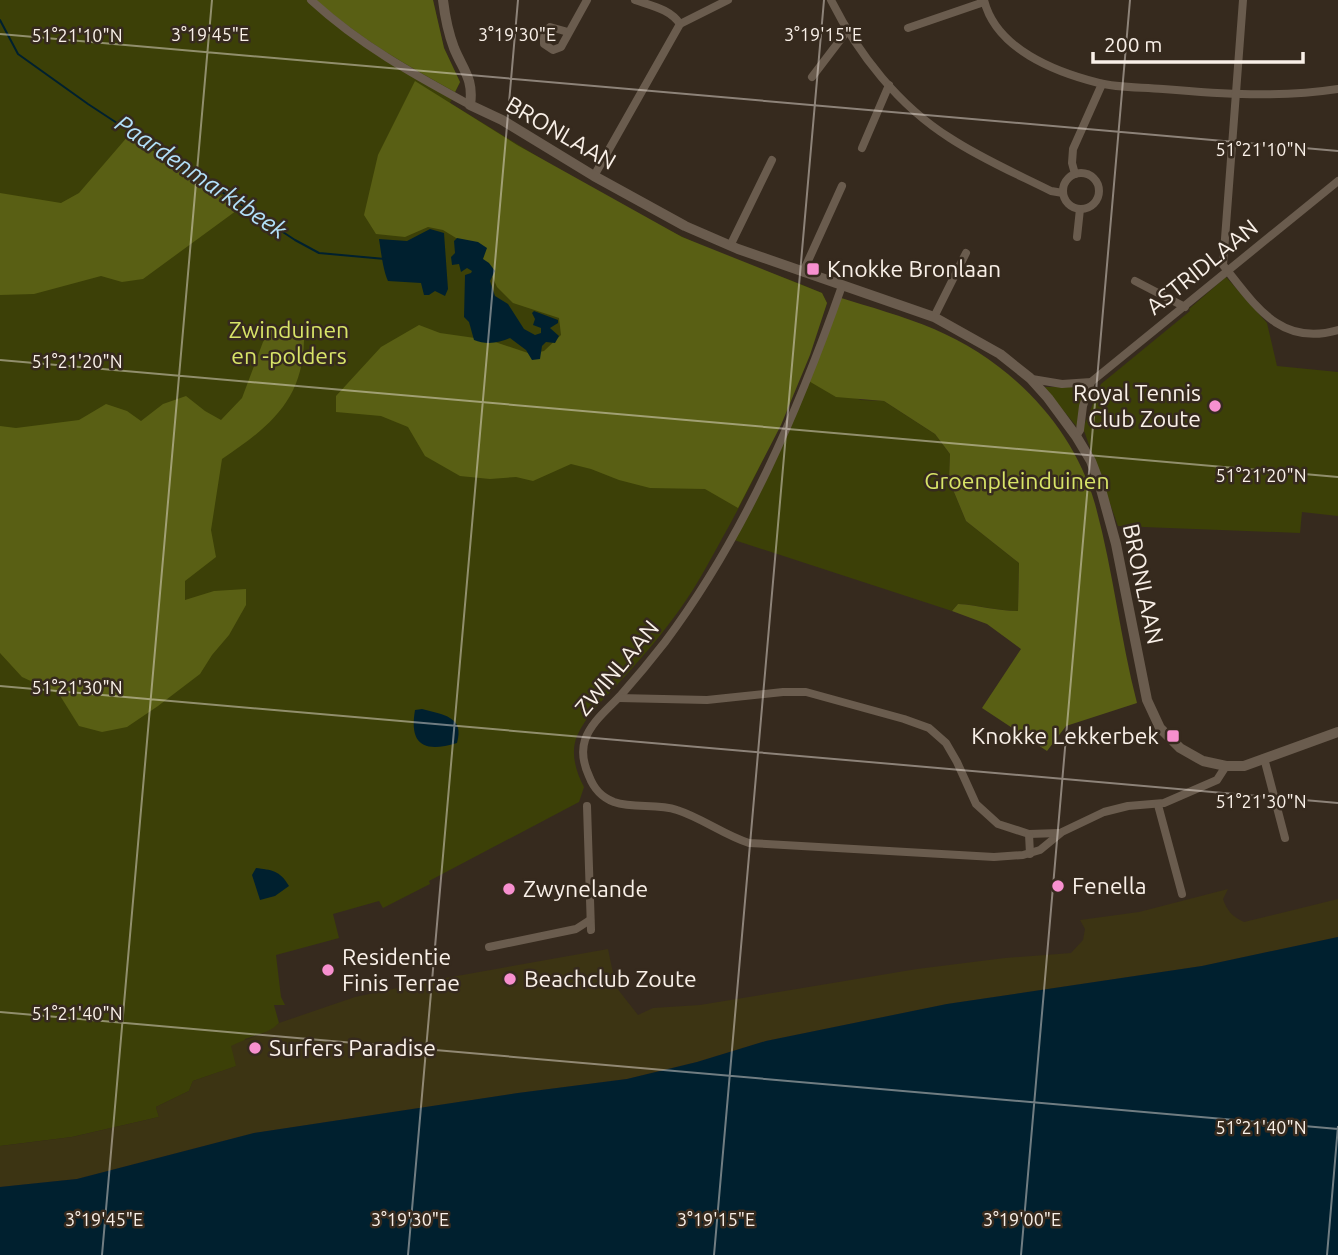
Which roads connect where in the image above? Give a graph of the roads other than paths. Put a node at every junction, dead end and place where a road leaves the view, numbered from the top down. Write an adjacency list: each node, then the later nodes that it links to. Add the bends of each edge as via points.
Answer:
1 (311, 0): 18 (street, via 364,44)
2 (443, 0): 18 (street, BRONLAAN, via 453,45 472,86)
3 (587, 0): 12 (street)
4 (635, 0): 9 (street, via 668,11)
5 (728, 0): 9 (street)
6 (831, 0): 11 (street)
7 (1243, 0): 17 (street)
8 (984, 1): 10 (street); 14 (street, via 1002,34 1029,55)
9 (680, 24): 22 (street)
10 (908, 28)
11 (847, 31): 13 (street); 15 (street)
12 (568, 32)
13 (812, 77)
14 (1102, 84): 17 (street); 21 (street, via 1073,149)
15 (889, 85): 19 (street); 25 (street, via 949,138)
16 (1338, 89): 17 (street)
17 (1235, 95): 30 (street, via 1223,257)
18 (470, 105): 22 (street, BRONLAAN)
19 (862, 148)
20 (772, 160): 28 (street)
21 (1076, 174): 25 (street, via 1066,181); 26 (street, via 1092,177 1099,192 1091,206)
22 (594, 176): 28 (street, BRONLAAN)
23 (1338, 181): 30 (street, ASTRIDLAAN)
24 (842, 186): 31 (street)
25 (1063, 193): 26 (street, via 1069,204)
26 (1080, 209): 27 (street)
27 (1077, 237)
28 (730, 246): 31 (street, BRONLAAN)
29 (966, 253): 35 (street)
30 (1228, 271): 34 (street, ASTRIDLAAN); 36 (street, via 1267,316 1288,331 1313,336)
31 (803, 272): 33 (street, BRONLAAN)
32 (1135, 281): 34 (street)
33 (842, 286): 35 (street, BRONLAAN); 40 (street, ZWINLAAN, via 788,428 731,539 687,613)
34 (1185, 307): 38 (street, ASTRIDLAAN)
35 (934, 317): 37 (street, BRONLAAN, via 1000,354)
36 (1338, 330)
37 (1030, 379): 38 (street); 39 (street, BRONLAAN)
38 (1091, 382): 39 (street)
39 (1076, 436): 43 (street, BRONLAAN, via 1106,501 1154,718 1180,748 1203,761)
40 (618, 698): 47 (street, via 707,700 806,692 904,719 929,728 946,743 986,815); 49 (street, ZWINLAAN, via 588,732 583,749 597,792 613,801 677,810 761,845 976,857)
41 (1338, 732): 42 (street)
42 (1264, 758): 43 (street, via 1244,766); 48 (street)
43 (1226, 766): 44 (street, via 1217,780)
44 (1158, 805): 46 (street, via 1117,808); 50 (street)
45 (587, 806): 51 (street)
46 (1062, 832): 47 (street); 49 (street)
47 (1029, 834): 49 (street)
48 (1285, 838)
49 (1030, 854)
50 (1182, 894)
51 (590, 919): 52 (street); 53 (street, via 576,929)
52 (591, 930)
53 (489, 947)

